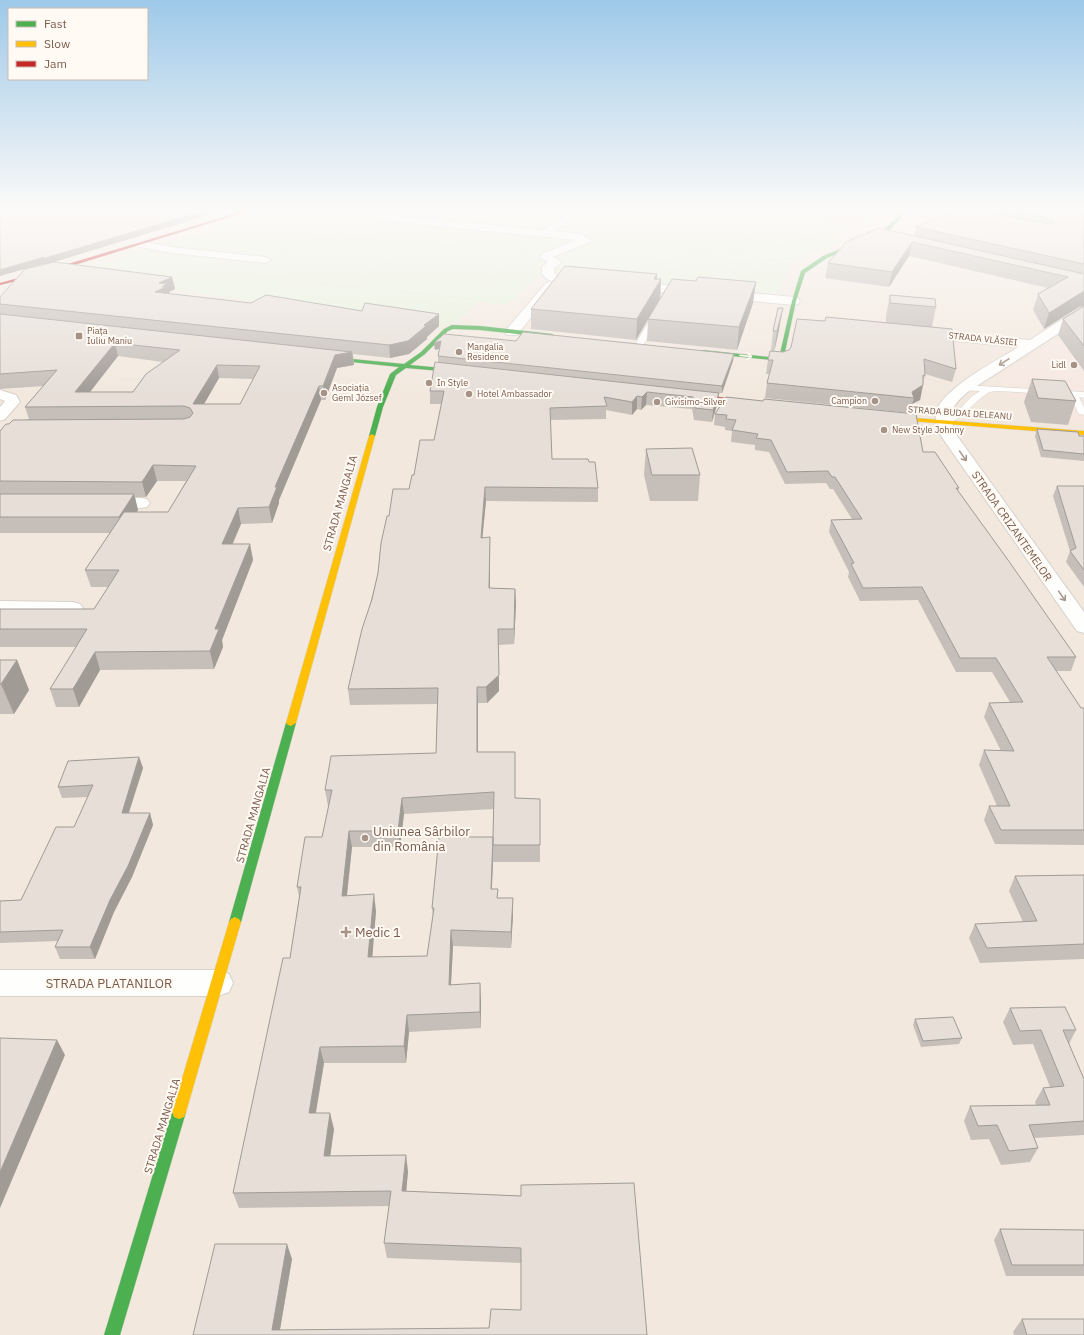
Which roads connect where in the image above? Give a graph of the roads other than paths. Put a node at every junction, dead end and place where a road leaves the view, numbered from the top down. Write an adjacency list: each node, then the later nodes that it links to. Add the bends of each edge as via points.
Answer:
1 (45, 272): 5 (street)
2 (47, 272): 7 (street)
3 (548, 272): 15 (street, via 562,280 552,283)
4 (803, 272): 8 (street)
5 (0, 284)
6 (622, 285): 8 (street, via 670,292)
7 (0, 292)
8 (794, 301): 11 (street)
9 (660, 308): 19 (lane)
10 (1084, 310): 13 (street)
11 (790, 321): 12 (street); 20 (street, one-way to 11, via 781,360)
12 (805, 322)
13 (1062, 325): 14 (street); 18 (street)
14 (1076, 329)
15 (512, 332): 17 (street); 22 (street, STRADA MANGALIA, via 452,327)
16 (910, 332): 18 (street, STRADA VLĂSIEI)
17 (558, 336)
18 (1032, 344): 24 (street, one-way to 24)
19 (639, 345)
20 (694, 351)
21 (313, 355): 22 (street)
22 (405, 365): 23 (street); 42 (street, STRADA MANGALIA, via 391,377 380,407)
23 (473, 373)
24 (964, 388): 25 (lane); 33 (street, via 945,406)
25 (989, 389): 27 (lane); 33 (lane, via 964,410)
26 (0, 394): 34 (street, via 11,398 13,402)
27 (1073, 394): 29 (lane); 31 (lane)
28 (679, 395): 30 (street)
29 (1084, 395)
30 (765, 404)
31 (1084, 412)
32 (879, 417): 33 (street, STRADA BUDAI DELEANU)
33 (943, 422): 35 (street, STRADA BUDAI DELEANU); 40 (street, STRADA CRIZANTEMELOR, one-way to 40, via 947,433)
34 (2, 424)
35 (1084, 433)
36 (87, 503): 37 (street)
37 (141, 503)
38 (0, 607): 39 (street)
39 (73, 608)
40 (1084, 627)
41 (0, 983): 42 (street, STRADA PLATANILOR)
42 (218, 983): 43 (street, STRADA MANGALIA)
43 (112, 1335)

